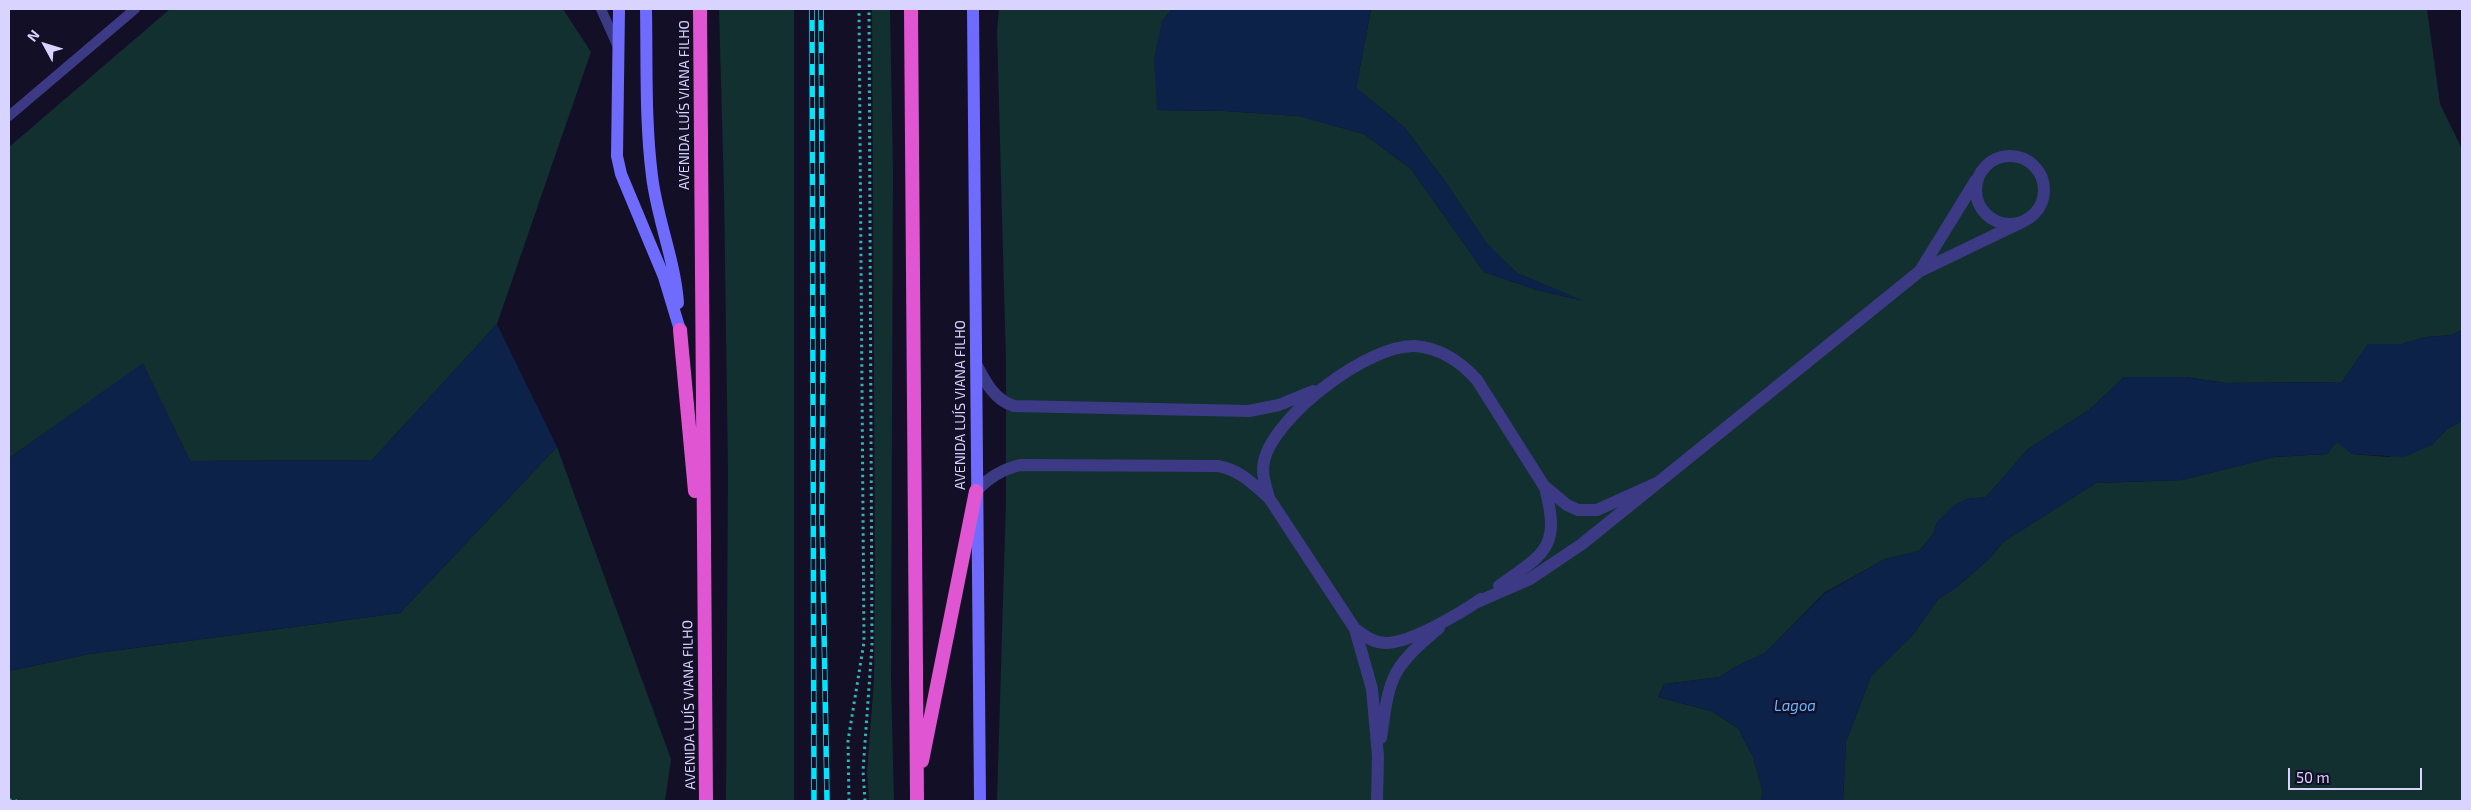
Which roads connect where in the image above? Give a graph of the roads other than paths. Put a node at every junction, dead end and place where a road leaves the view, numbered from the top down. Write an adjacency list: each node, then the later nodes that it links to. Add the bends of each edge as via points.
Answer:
1 (135, 9): 9 (lane)
2 (601, 9): 8 (lane)
3 (620, 9): 8 (main road)
4 (646, 9): 13 (main road, AVENIDA LUÍS VIANA FILHO, via 648,136 652,178 676,283)
5 (700, 9): 20 (highway, AVENIDA LUÍS VIANA FILHO)
6 (911, 9): 25 (highway)
7 (973, 9): 14 (main road, AVENIDA LUÍS VIANA FILHO)
8 (620, 51): 13 (main road, via 618,156 621,174 664,277)
9 (9, 116)
10 (1978, 178): 11 (street, via 1977,201 1991,219 2015,224); 11 (street, via 1983,168 2002,156 2025,159 2034,166 2041,175 2043,196 2039,206); 12 (street)
11 (2024, 220): 12 (street)
12 (1920, 271): 16 (street)
13 (680, 330): 20 (highway)
14 (976, 364): 15 (street, via 998,398 1014,406 1249,411 1279,404); 18 (main road, AVENIDA LUÍS VIANA FILHO)
15 (1320, 388): 17 (street, via 1387,350 1414,346 1444,354 1465,367 1477,380); 19 (street, via 1283,424 1266,452 1263,476)
16 (1659, 482): 17 (street, via 1589,512 1567,506); 21 (street, via 1582,544 1530,579)
17 (1544, 486): 21 (street, via 1552,526 1546,547 1532,562)
18 (976, 491): 19 (street, via 1001,470 1020,465 1218,466 1244,476); 25 (highway); 27 (main road, AVENIDA LUÍS VIANA FILHO)
19 (1269, 498): 23 (street)
20 (704, 581): 26 (highway, AVENIDA LUÍS VIANA FILHO)
21 (1475, 603): 22 (street)
22 (1447, 620): 23 (street, via 1394,642 1375,642); 24 (street, via 1417,647 1396,674)
23 (1355, 629): 24 (street, via 1372,689)
24 (1378, 756): 28 (street)
25 (917, 795)
26 (706, 801)
27 (980, 801)
28 (1377, 801)

